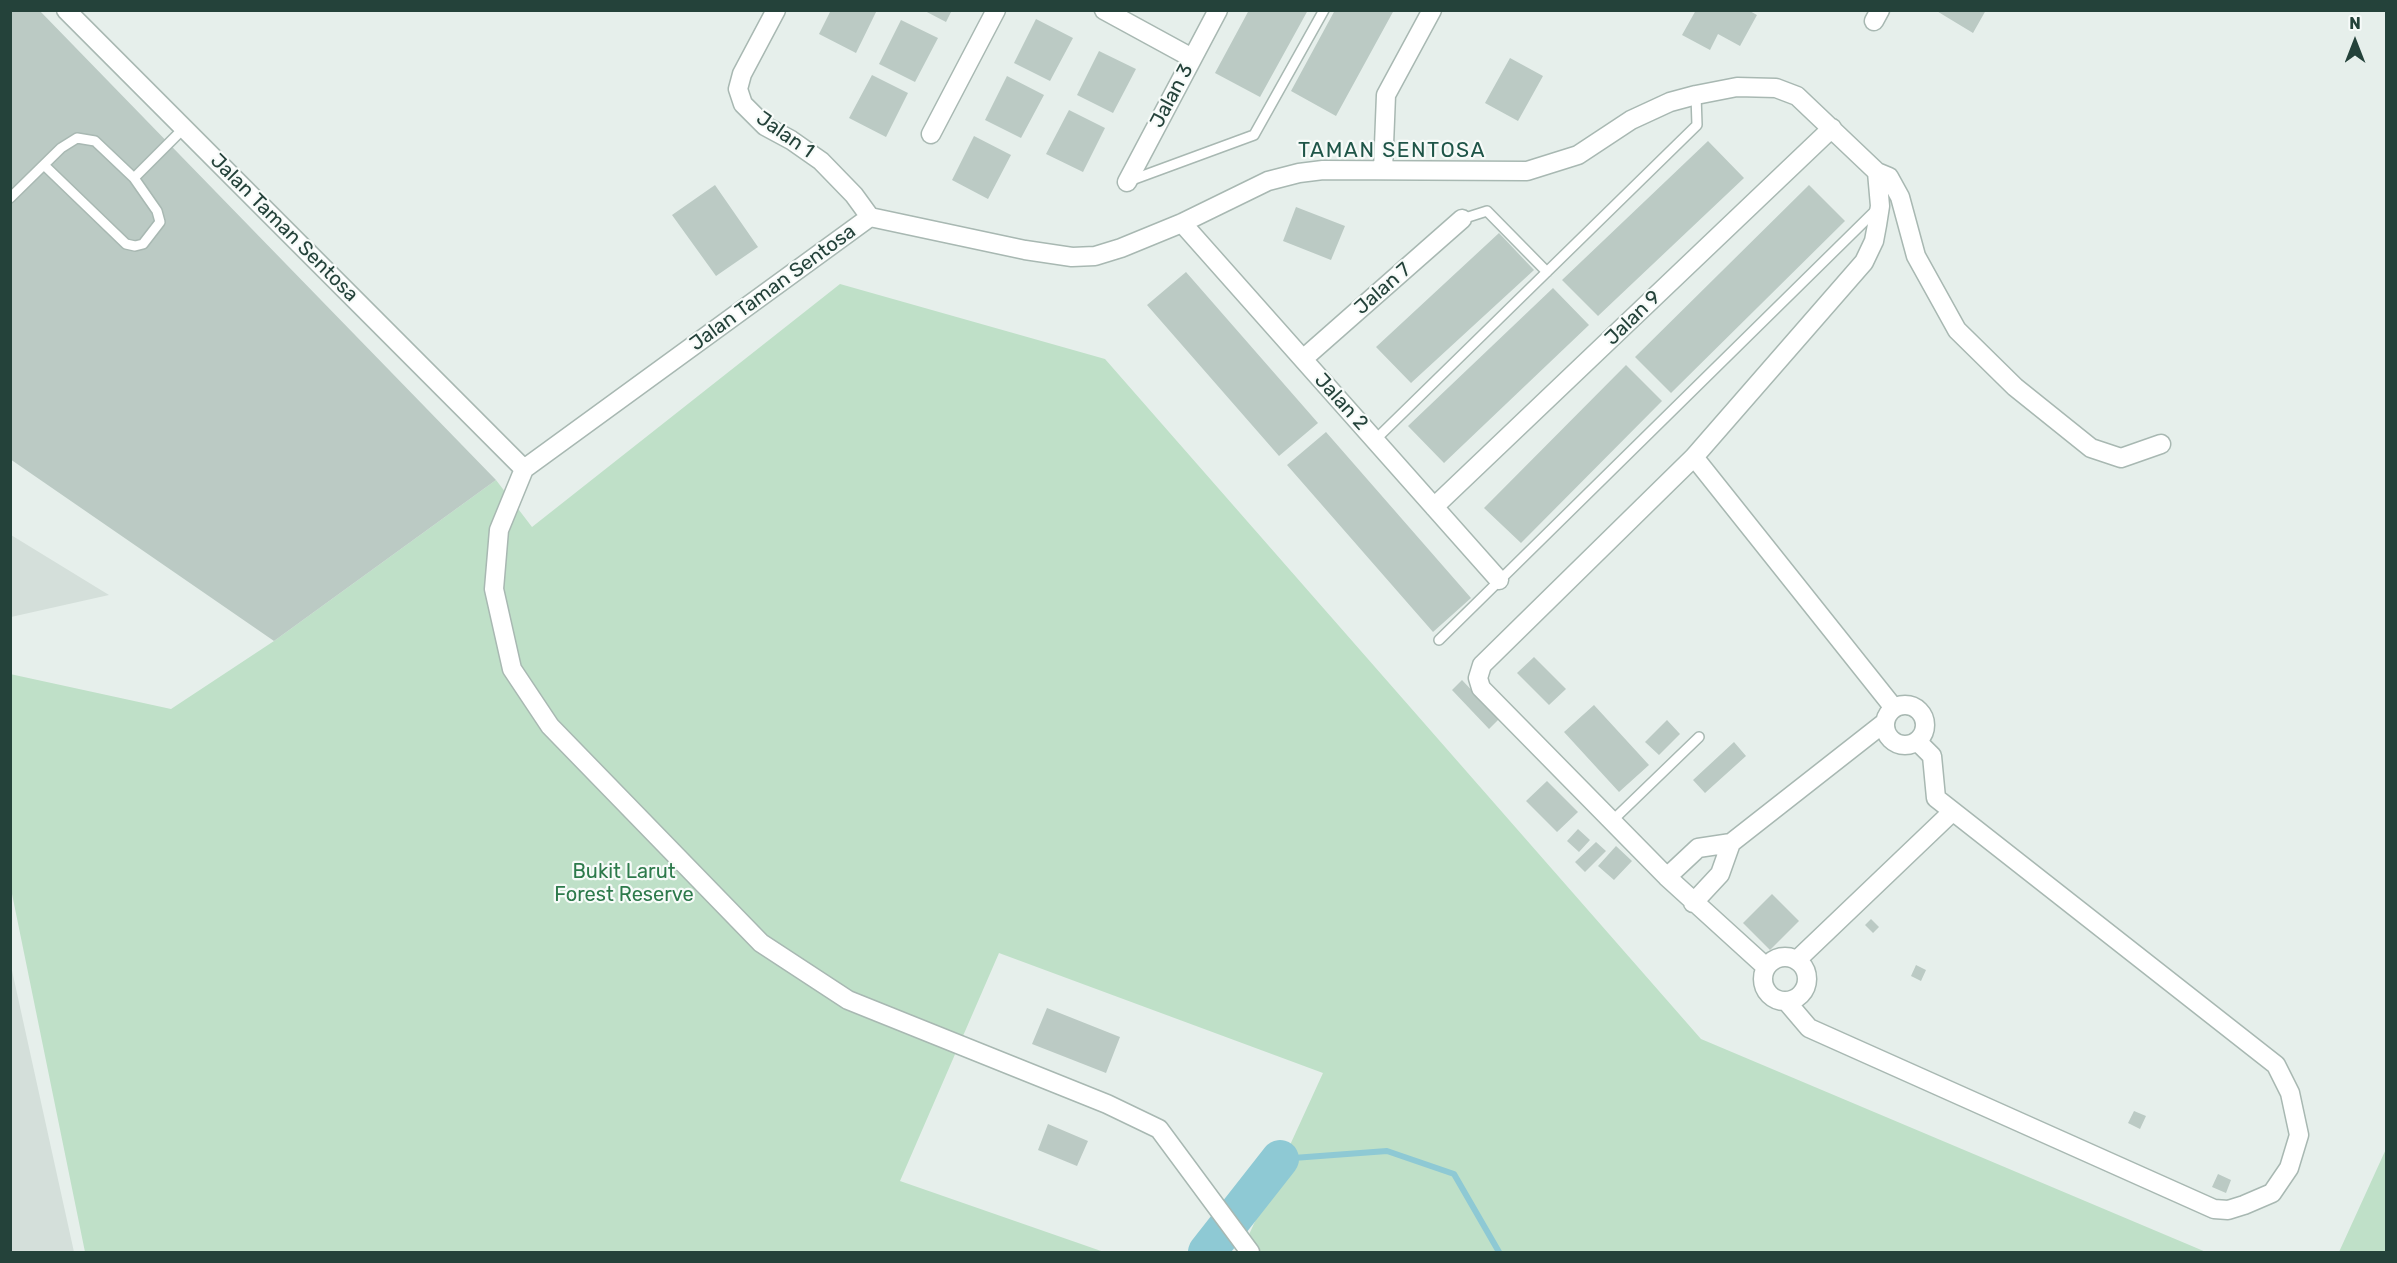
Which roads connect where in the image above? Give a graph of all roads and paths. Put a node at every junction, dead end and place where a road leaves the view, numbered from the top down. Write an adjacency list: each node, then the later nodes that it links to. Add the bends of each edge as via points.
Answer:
1 (66, 10): 10 (street, Jalan Taman Sentosa)
2 (776, 10): 20 (street, Jalan 1, via 742,74 738,89 743,104 765,126 821,160)
3 (996, 10): 12 (street)
4 (1104, 10): 8 (street)
5 (1218, 10): 8 (street, Jalan 3)
6 (1324, 10): 17 (lane, via 1254,135)
7 (1432, 10): 14 (street, via 1386,95)
8 (1192, 58): 17 (street, Jalan 3)
9 (1696, 95): 11 (street, Jalan Taman Sentosa, via 1737,87 1776,88 1797,96); 14 (street, Jalan Taman Sentosa, via 1631,120 1578,155 1527,171); 23 (lane, via 1697,125)
10 (184, 128): 16 (lane); 28 (street, Jalan Taman Sentosa)
11 (1832, 128): 15 (street, Jalan Taman Sentosa); 29 (street, Jalan 9)
12 (932, 134)
13 (44, 165): 16 (lane, via 76,138 95,141); 16 (lane, via 126,244 135,246 143,244 160,222 157,211); 18 (lane)
14 (1383, 170): 22 (street, Jalan Taman Sentosa, via 1299,173 1268,182)
15 (1877, 172): 19 (street); 26 (street, Jalan Taman Sentosa, via 1889,177 1900,197 1916,256 1957,330 2014,387 2091,448 2121,458)
16 (134, 178)
17 (1127, 182)
18 (10, 198)
19 (1880, 206): 27 (street, via 1874,241 1864,262); 30 (lane)
20 (870, 217): 22 (street, Jalan Taman Sentosa, via 1072,257 1095,256 1121,248); 28 (street, Jalan Taman Sentosa)
21 (1462, 219): 23 (lane, via 1487,211); 24 (street, Jalan 7)
22 (1182, 223): 24 (street, Jalan 2)
23 (1547, 272): 25 (lane)
24 (1303, 359): 25 (street, Jalan 2)
25 (1375, 440): 29 (street, Jalan 2)
26 (2161, 444)
27 (1694, 458): 32 (street); 36 (street, via 1482,665 1478,678 1481,688)
28 (524, 469): 43 (street, via 499,530 494,589 512,669 550,726 761,943 848,1000 1107,1104 1159,1129)
29 (1434, 507): 30 (street, Jalan 2)
30 (1499, 580): 31 (lane)
31 (1439, 640)
32 (1889, 716): 34 (street, via 1887,735 1897,744); 34 (street, via 1906,705 1913,706 1923,716 1924,730); 37 (street)
33 (1699, 736): 36 (lane)
34 (1917, 741): 35 (street, via 1932,756 1936,798)
35 (1952, 812): 40 (street); 42 (street, via 2276,1065 2290,1093 2299,1135 2289,1168 2272,1192 2228,1210 2214,1209 1809,1028)
36 (1612, 821): 38 (street)
37 (1731, 843): 38 (street, via 1698,848); 39 (street, via 1720,874)
38 (1667, 878): 39 (street)
39 (1693, 903): 41 (street)
40 (1797, 960): 41 (street, via 1784,956); 42 (street, via 1806,971 1807,984 1799,996)
41 (1766, 967): 42 (street, via 1764,987 1773,998)
42 (1786, 1001)
43 (1250, 1252)

